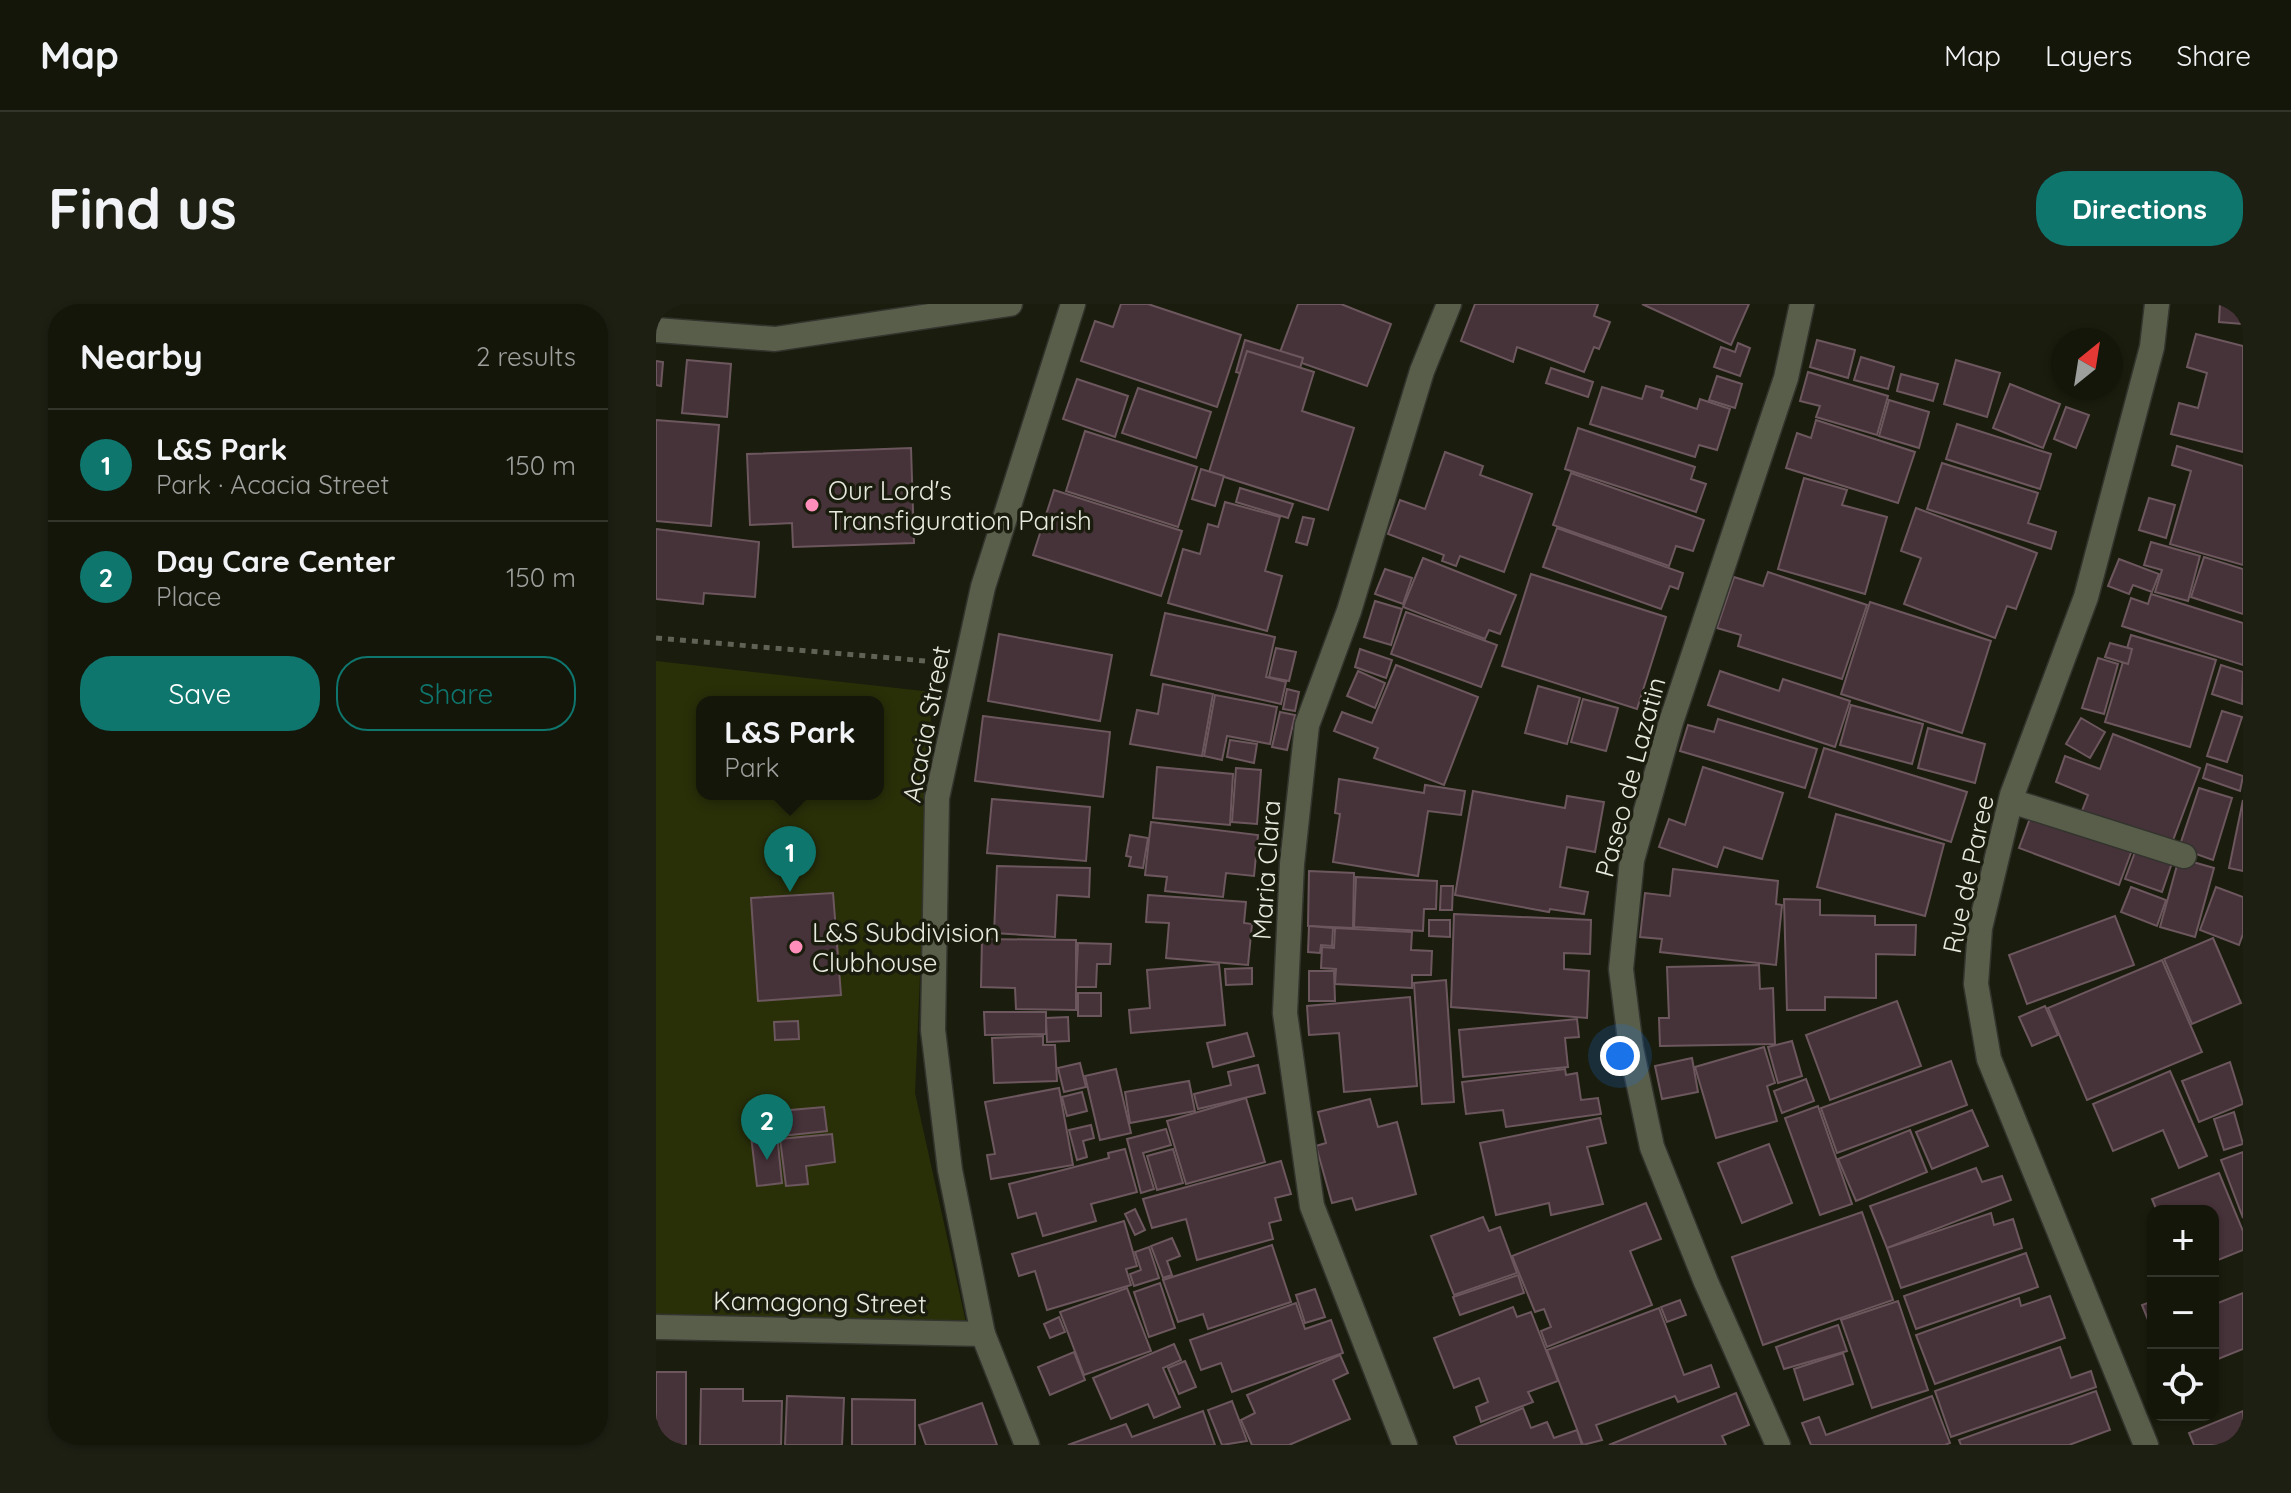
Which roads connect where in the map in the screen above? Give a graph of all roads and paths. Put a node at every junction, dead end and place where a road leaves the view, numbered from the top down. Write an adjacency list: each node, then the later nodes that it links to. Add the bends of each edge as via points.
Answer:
1 (1010, 304): 6 (street, via 775,339)
2 (1073, 304): 8 (street, Acacia Street, via 983,587)
3 (1449, 304): 14 (street, Maria Clara, via 1422,371 1349,611 1307,725 1292,864 1285,1013 1312,1206)
4 (1802, 304): 15 (street, Paseo de Lazatin, via 1786,378 1684,680 1636,845 1621,969 1652,1147)
5 (2157, 304): 9 (street, Rue de Paree, via 2152,347 2086,597)
6 (656, 330)
7 (656, 638): 8 (path)
8 (965, 664): 12 (street, Acacia Street, via 937,798 933,1030 950,1170)
9 (2011, 801): 10 (street); 16 (street, Rue de Paree, via 1980,928 1976,984 1989,1059)
10 (2184, 856)
11 (656, 1327): 12 (street, Kamagong Street)
12 (983, 1334): 13 (street, Acacia Street)
13 (1027, 1445)
14 (1405, 1445)
15 (1778, 1445)
16 (2146, 1445)

